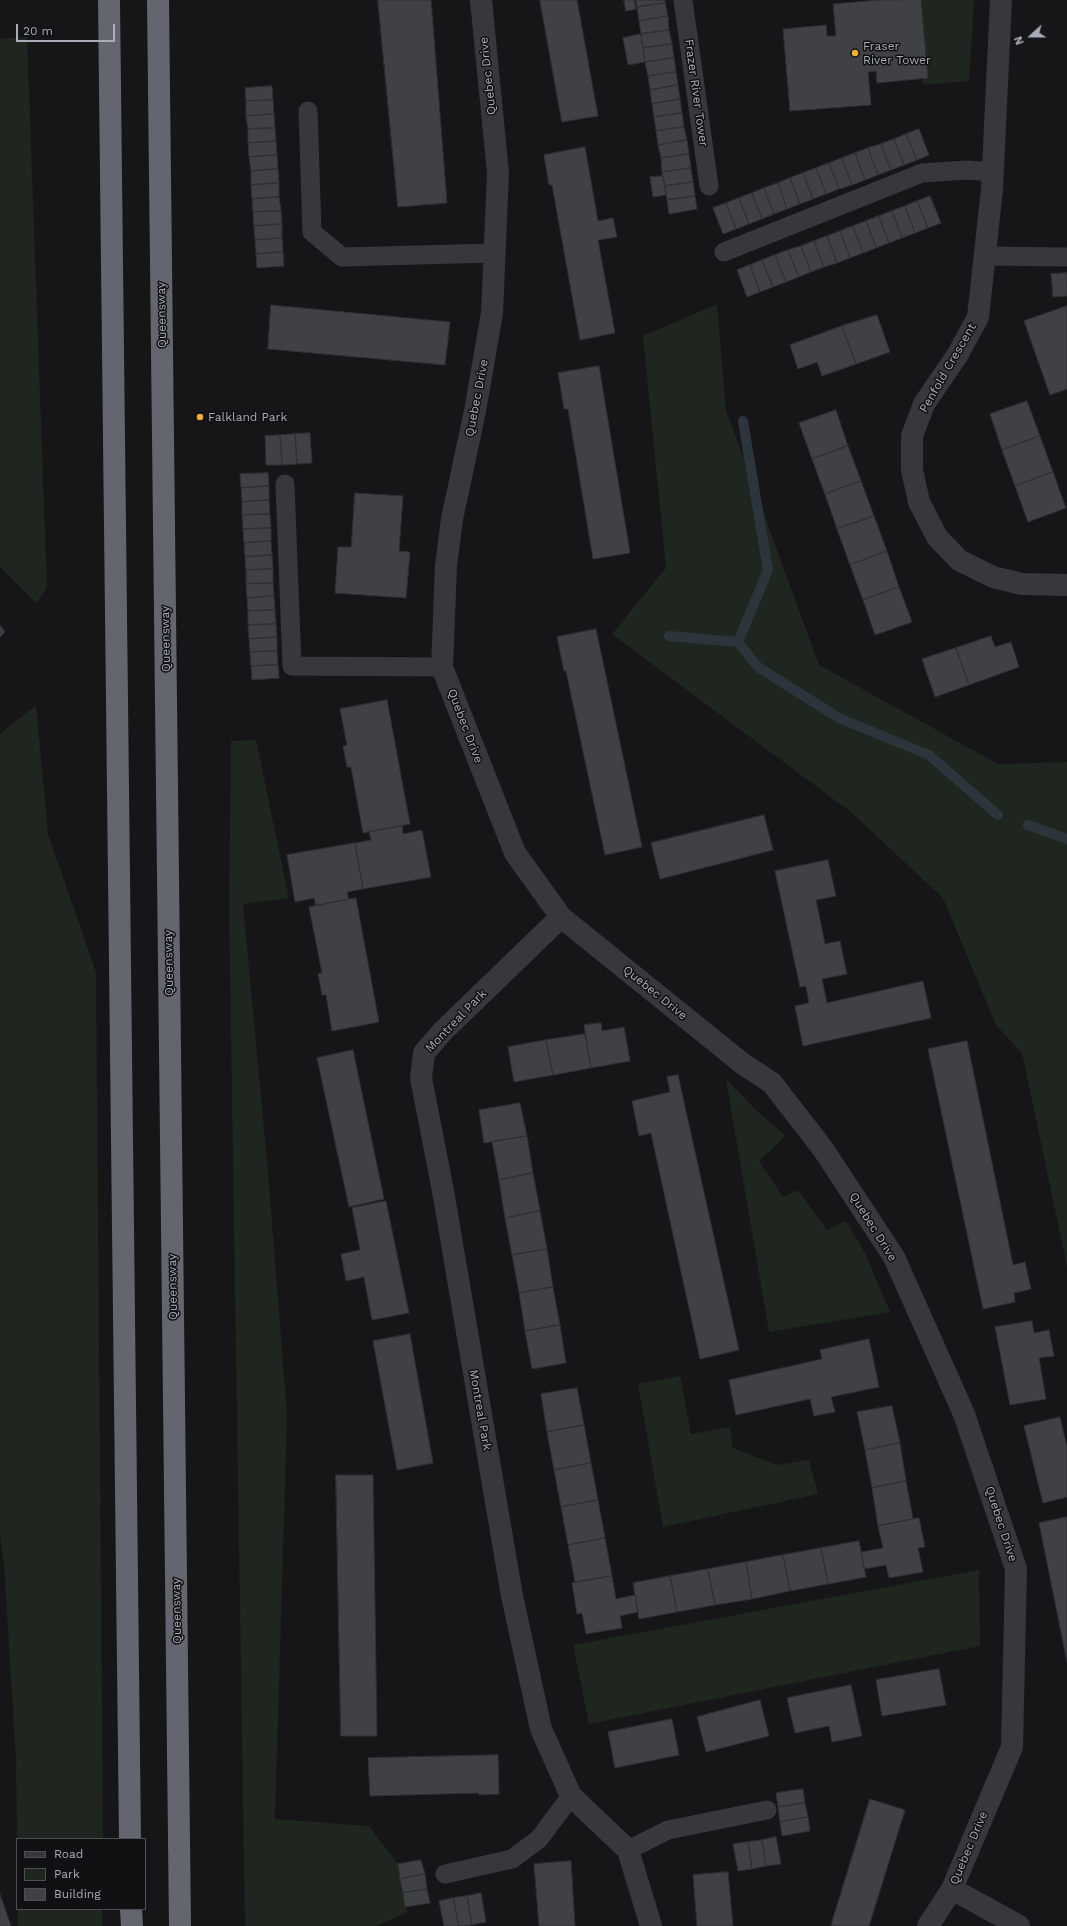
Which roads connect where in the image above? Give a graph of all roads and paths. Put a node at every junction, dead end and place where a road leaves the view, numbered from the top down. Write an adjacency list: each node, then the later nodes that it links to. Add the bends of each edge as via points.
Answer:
1 (109, 0): 19 (highway)
2 (158, 0): 25 (highway, Queensway)
3 (481, 0): 10 (street, Quebec Drive, via 498,173)
4 (1001, 0): 7 (street, Penfold Crescent)
5 (688, 1): 8 (lane, Frazer River Tower)
6 (308, 111): 10 (lane, via 312,232 342,257)
7 (993, 172): 9 (lane, via 967,170 922,173); 11 (street, Penfold Crescent)
8 (709, 186)
9 (724, 252)
10 (494, 253): 15 (street, Quebec Drive, via 492,313 452,519 446,566)
11 (985, 256): 12 (lane); 14 (street, Penfold Crescent, via 978,317 958,354 924,404 912,436 912,470 918,496 937,537 959,560 993,577 1022,584)
12 (1067, 257)
13 (285, 484): 15 (lane, via 292,666)
14 (1067, 585)
15 (442, 667): 16 (street, Quebec Drive, via 515,853)
16 (561, 918): 17 (street, Montreal Park, via 442,1032 424,1053 422,1078 512,1596 541,1729); 22 (street, Quebec Drive, via 743,1064 772,1083 823,1149 894,1257 964,1414 1016,1569 1012,1746)
17 (571, 1796): 20 (street, Montreal Park); 21 (lane, via 539,1839 512,1859)
18 (767, 1810): 20 (lane, via 668,1830)
19 (130, 1838)
20 (628, 1850): 26 (street, Montreal Park)
21 (445, 1874)
22 (952, 1889): 27 (street, Quebec Drive); 28 (street)
23 (131, 1910): 24 (highway)
24 (132, 1926)
25 (180, 1926)
26 (651, 1926)
27 (928, 1926)
28 (1019, 1926)

